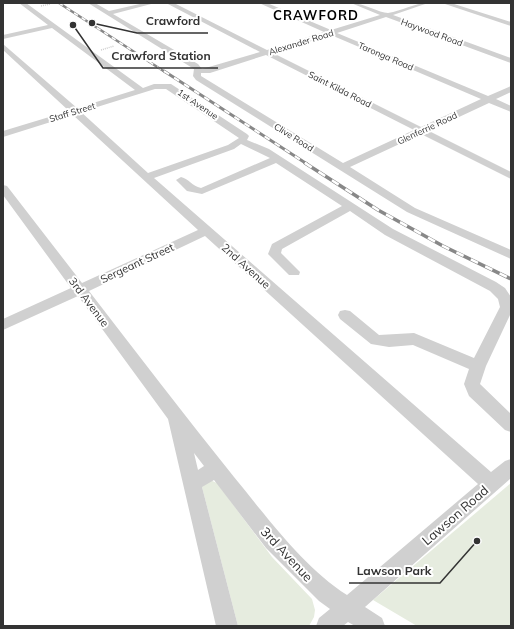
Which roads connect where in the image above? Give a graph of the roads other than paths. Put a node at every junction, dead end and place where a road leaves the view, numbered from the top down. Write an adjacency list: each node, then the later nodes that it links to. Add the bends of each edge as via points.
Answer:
1 (22, 3): 12 (street)
2 (91, 3): 9 (street, Clive Road)
3 (152, 3): 9 (street)
4 (169, 3): 17 (street, Saint Kilda Road)
5 (262, 3): 13 (street, Taronga Road)
6 (354, 3): 10 (street, Haywood Road)
7 (425, 3): 10 (street, Alexander Road)
8 (446, 3): 11 (street)
9 (108, 13): 19 (street, Clive Road, via 195,66)
10 (386, 15): 13 (street, Alexander Road); 18 (street, Haywood Road)
11 (511, 24)
12 (54, 26): 14 (street); 21 (street)
13 (330, 32): 17 (street, Alexander Road); 22 (street, Taronga Road)
14 (3, 37)
15 (4, 47): 16 (street); 24 (street, 2nd Avenue, via 28,62)
16 (18, 48)
17 (267, 52): 19 (street, Alexander Road); 25 (street, Saint Kilda Road)
18 (511, 61)
19 (199, 72): 29 (street, Clive Road, via 199,78)
20 (511, 89): 22 (street, Glenferrie Road)
21 (142, 91): 24 (street, Staff Street); 27 (street, 1st Avenue, via 160,86 173,88 241,133 244,136)
22 (488, 100): 23 (street, Taronga Road); 25 (street, Glenferrie Road)
23 (511, 110)
24 (76, 111): 26 (street, Staff Street); 31 (street, 2nd Avenue)
25 (422, 130): 29 (street, Glenferrie Road); 30 (street, Saint Kilda Road)
26 (3, 134)
27 (241, 141): 28 (street); 31 (street, via 231,147)
28 (277, 159): 32 (street, via 202,191 191,188); 34 (street)
29 (342, 167): 36 (street, Clive Road, via 421,215)
30 (511, 176)
31 (146, 177): 35 (street, 2nd Avenue)
32 (181, 180)
33 (3, 188): 38 (street, 3rd Avenue)
34 (349, 208): 37 (street, via 276,247 274,254); 41 (street, via 502,292 507,300 507,307)
35 (206, 231): 38 (street, Sergeant Street); 47 (street, 2nd Avenue)
36 (511, 255)
37 (294, 272)
38 (79, 289): 40 (street, Sergeant Street); 42 (street, 3rd Avenue)
39 (345, 315): 41 (street, via 376,340 414,339)
40 (3, 325)
41 (478, 366): 43 (street, via 472,384 475,391)
42 (176, 416): 45 (street, 3rd Avenue); 46 (street, 3rd Avenue)
43 (511, 425)
44 (511, 467): 47 (street, Lawson Road)
45 (216, 469): 46 (street); 48 (street, 3rd Avenue, via 272,541 326,594)
46 (192, 482): 49 (street, 3rd Avenue)
47 (491, 484): 48 (street, Lawson Road)
48 (347, 609): 50 (street, Lawson Road); 51 (street, 3rd Avenue)
49 (227, 626)
50 (327, 626)
51 (374, 626)

